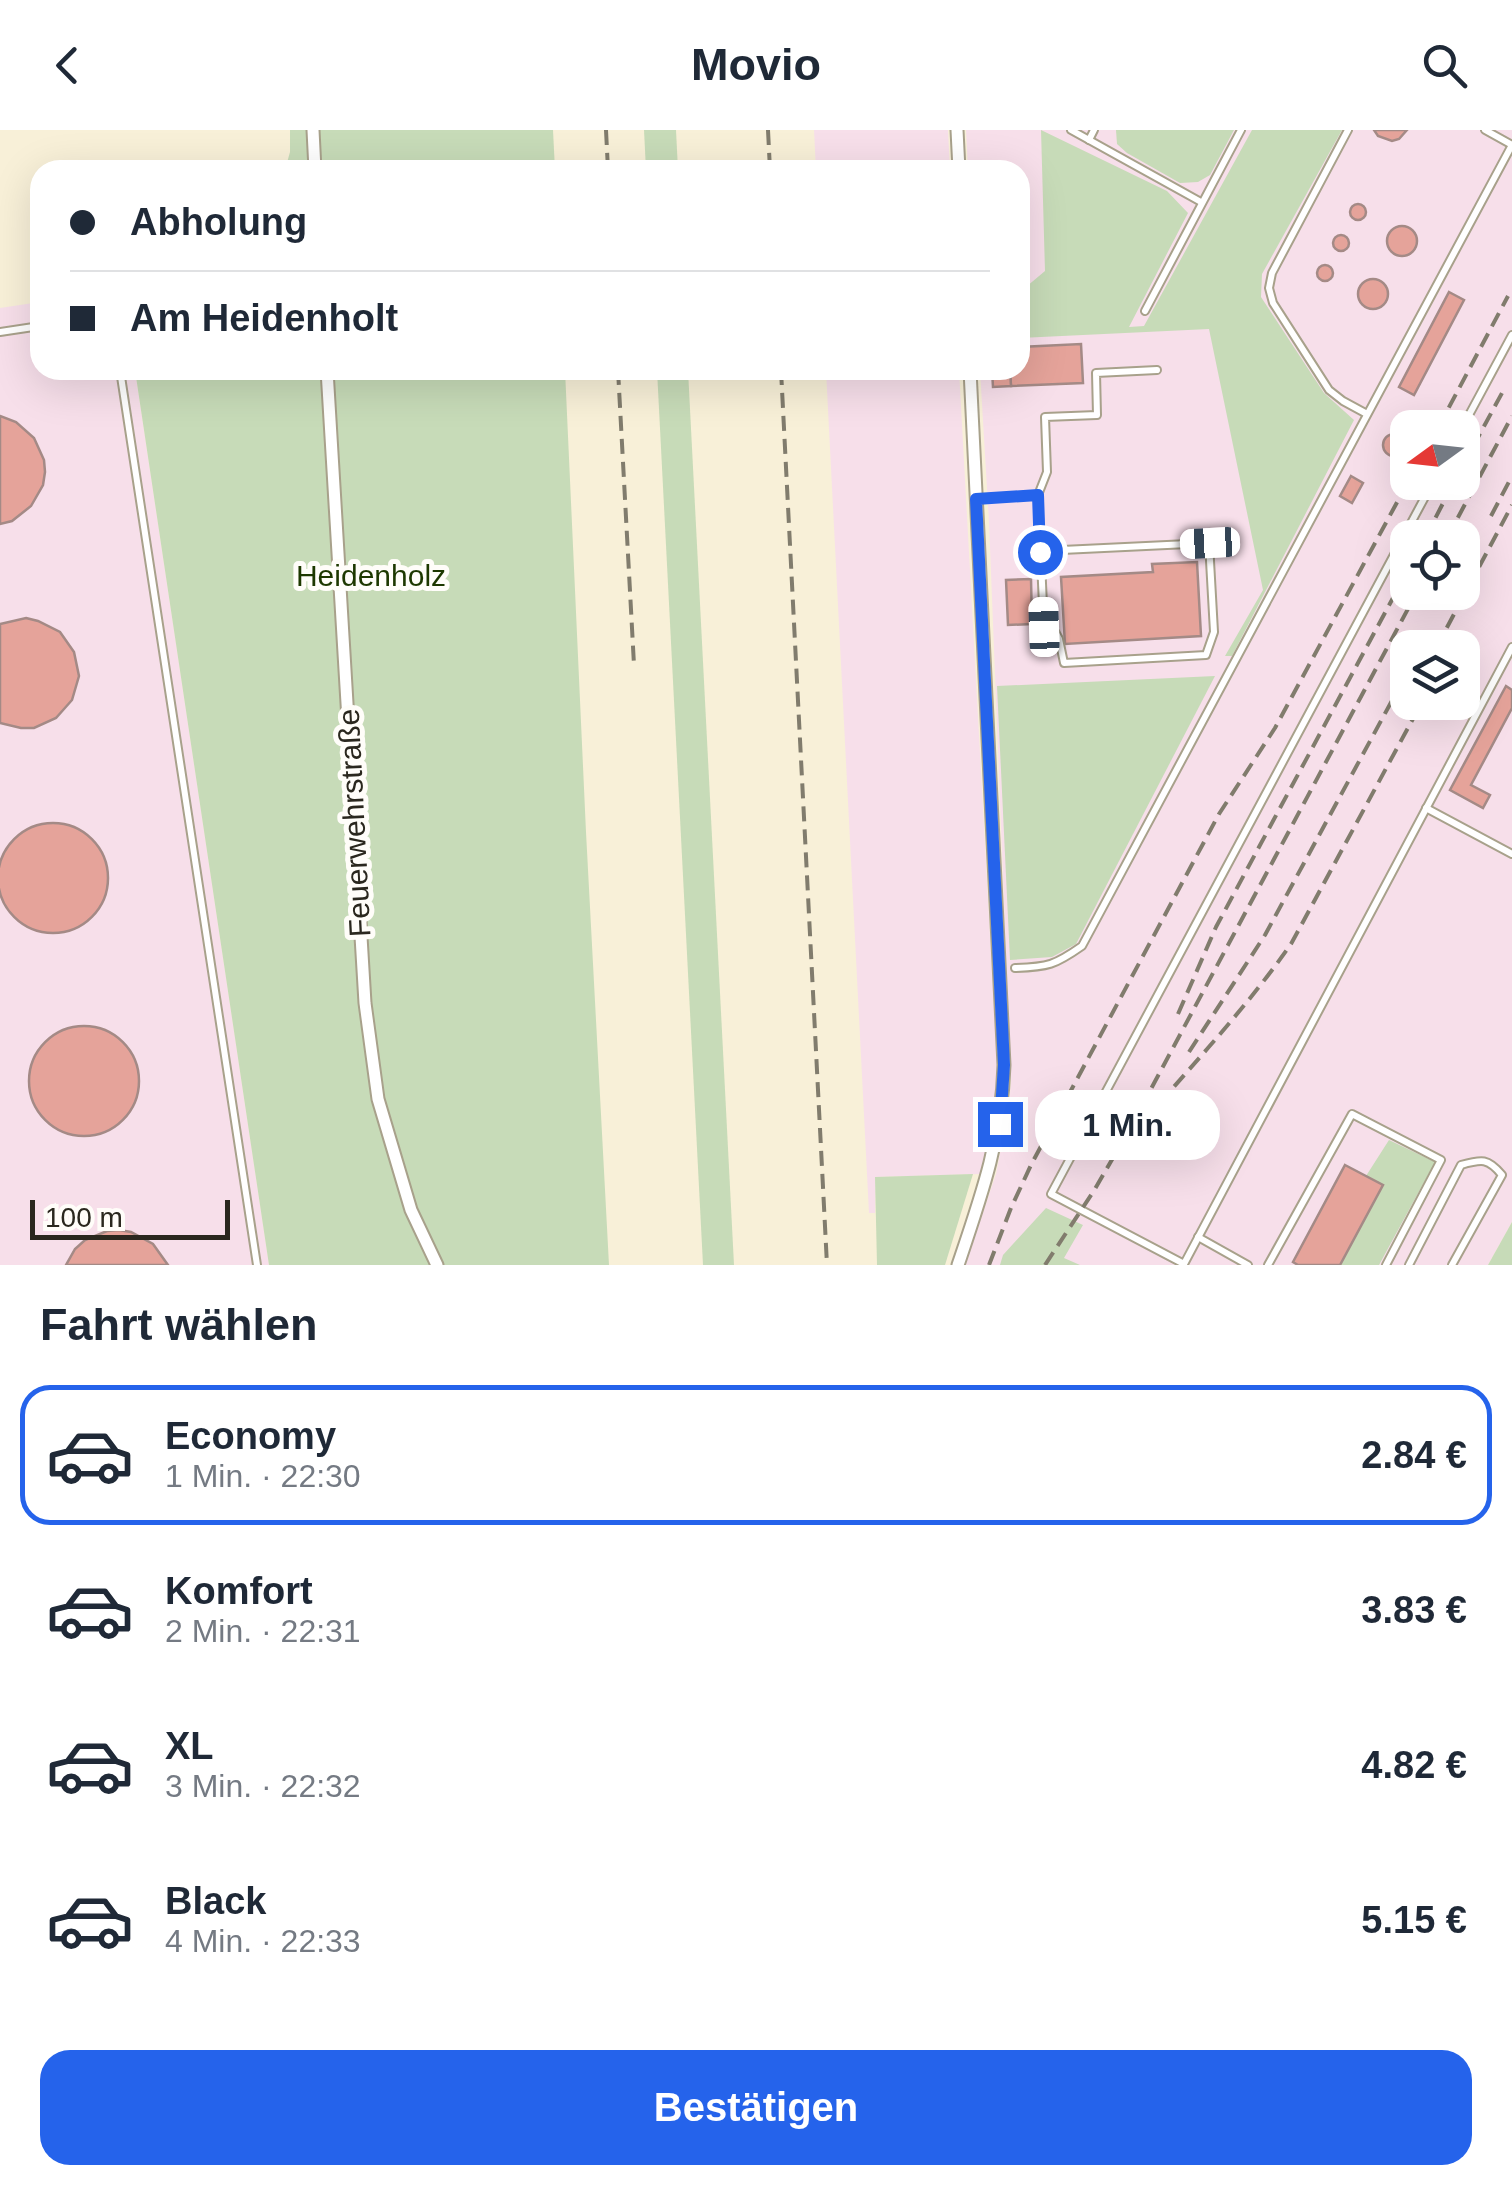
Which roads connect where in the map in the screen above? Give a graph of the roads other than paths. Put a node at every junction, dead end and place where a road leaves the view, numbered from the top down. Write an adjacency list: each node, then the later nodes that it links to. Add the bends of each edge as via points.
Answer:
1 (313, 130): 10 (street)
2 (957, 130): 11 (street)
3 (1071, 130): 8 (lane)
4 (1094, 130): 8 (lane)
5 (1240, 130): 12 (lane)
6 (1348, 130): 22 (lane, via 1269,288 1329,390)
7 (1485, 130): 9 (lane)
8 (1089, 140): 12 (lane)
9 (1512, 145): 22 (lane)
10 (314, 160)
11 (958, 160)
12 (1201, 202): 13 (lane)
13 (1145, 311)
14 (30, 328): 15 (lane)
15 (0, 332)
16 (1512, 334): 21 (lane)
17 (1157, 370): 23 (lane, via 1096,373 1096,415 1045,417 1047,472)
18 (122, 380): 33 (lane)
19 (328, 380): 34 (street, Feuerwehrstraße, via 365,1004 378,1099 411,1210)
20 (970, 380): 24 (street)
21 (1472, 410)
22 (1368, 414): 30 (lane, via 1082,946 1060,962)
23 (1038, 495): 24 (lane); 26 (lane)
24 (976, 499): 35 (street, via 1004,1065 994,1155)
25 (1423, 500): 36 (lane, via 1051,1194)
26 (1040, 552): 26 (lane, via 1210,543 1214,632 1206,655 1064,663 1059,639 1044,627)
27 (1512, 647): 28 (lane)
28 (1426, 808): 29 (lane); 31 (lane)
29 (1512, 854)
30 (1015, 968)
31 (1198, 1237): 32 (lane); 36 (lane)
32 (1246, 1264)
33 (257, 1265)
34 (436, 1265)
35 (958, 1265)
36 (1184, 1265)
37 (1268, 1265): 38 (lane, via 1352,1114 1441,1160)
38 (1386, 1265)
39 (1408, 1265): 40 (lane, via 1461,1165 1479,1160 1502,1175)
40 (1452, 1265)

